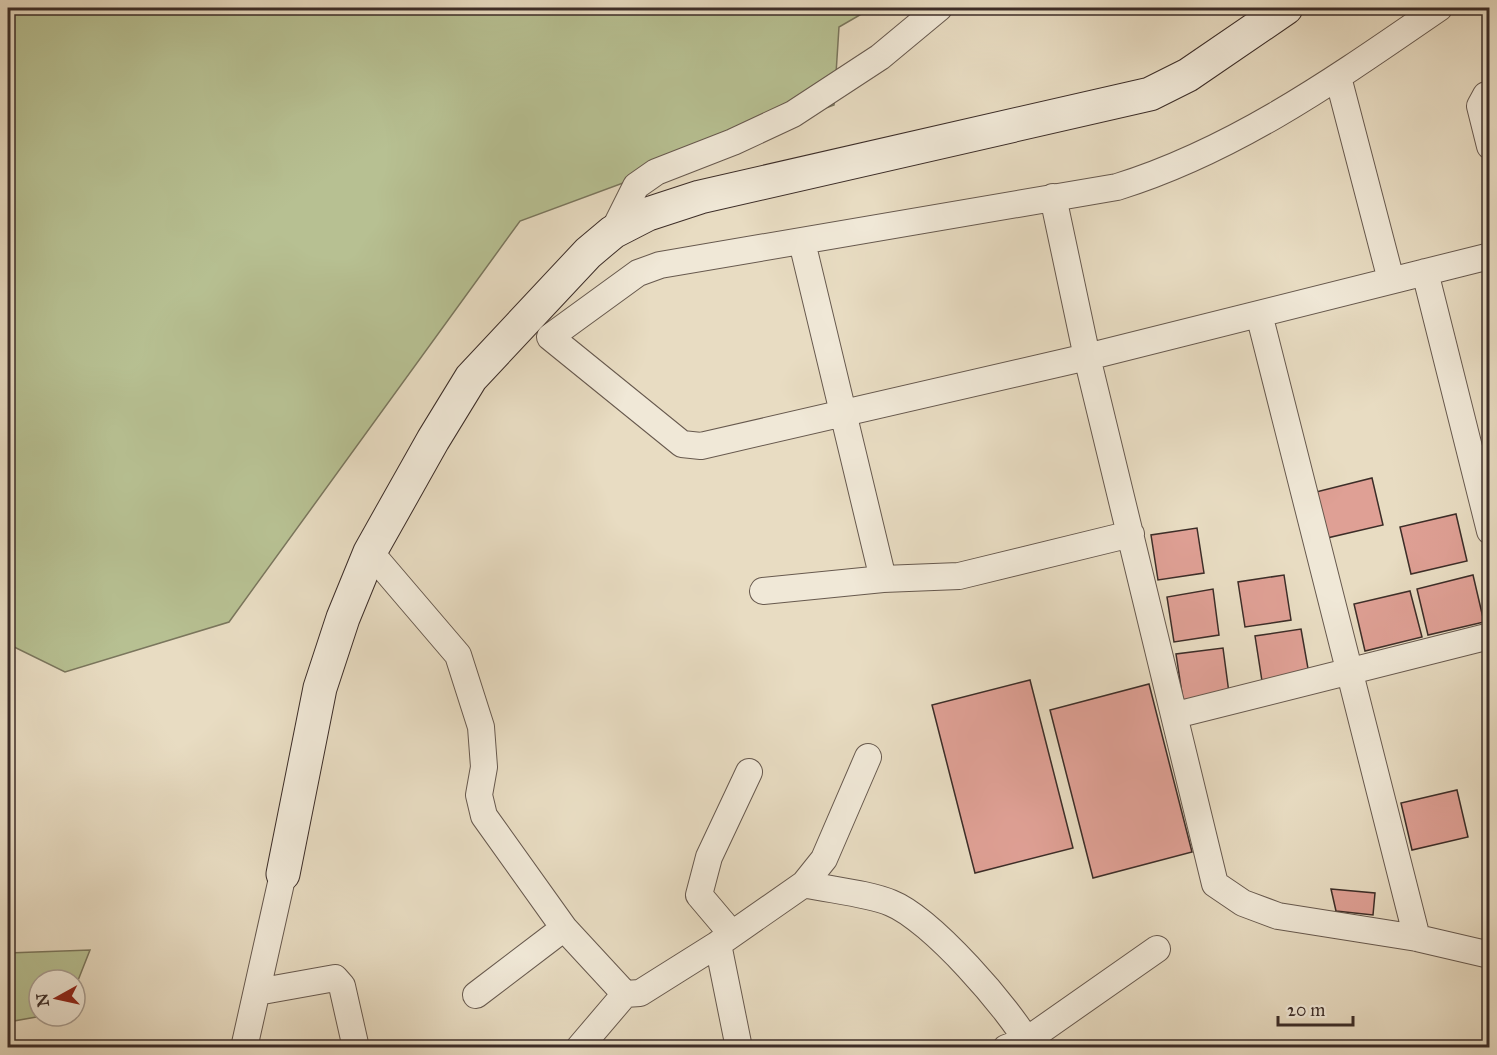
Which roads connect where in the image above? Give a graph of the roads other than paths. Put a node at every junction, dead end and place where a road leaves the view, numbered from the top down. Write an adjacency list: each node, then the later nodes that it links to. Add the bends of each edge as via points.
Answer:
1 (939, 8): 8 (street, via 880,57 793,114 656,172 636,186)
2 (1286, 8): 8 (street, via 1188,75 1150,94 700,197 648,214)
3 (1439, 8): 4 (street)
4 (1338, 77): 7 (street, via 1221,147 1156,175 1117,187); 12 (street)
5 (1490, 94): 6 (street, via 1480,106)
6 (1490, 146)
7 (1053, 197): 9 (street); 15 (street)
8 (613, 232): 14 (street, via 588,253)
9 (802, 242): 14 (street, via 660,264); 16 (street)
10 (1490, 256): 11 (street)
11 (1425, 272): 12 (street); 17 (street)
12 (1392, 280): 13 (street)
13 (1259, 314): 15 (street); 23 (street)
14 (538, 327): 16 (street, via 682,444 701,446); 19 (street, via 471,378)
15 (1087, 357): 16 (street); 18 (street)
16 (843, 415): 20 (street)
17 (1490, 531)
18 (1131, 534): 20 (street, via 959,576); 24 (street)
19 (370, 552): 27 (street, via 343,618 321,688); 29 (street, via 458,655 481,727 484,767 479,795 483,816)
20 (883, 579): 21 (street)
21 (763, 591)
22 (1490, 636): 23 (street)
23 (1349, 672): 24 (street); 30 (street)
24 (1176, 715): 30 (street, via 1215,884 1243,903 1278,916)
25 (868, 757): 28 (street, via 824,859)
26 (749, 772): 31 (street, via 709,857 699,895)
27 (283, 874): 34 (street)
28 (804, 884): 31 (street); 37 (street, via 890,902 919,918 996,998)
29 (564, 928): 35 (street); 36 (street)
30 (1417, 938): 33 (street)
31 (725, 939): 35 (street, via 640,993); 41 (street)
32 (1157, 950): 37 (street)
33 (1490, 955)
34 (258, 992): 38 (street); 39 (street, via 335,978 342,986)
35 (625, 994): 40 (street)
36 (476, 995)
37 (1022, 1045)
38 (244, 1047)
39 (356, 1047)
40 (579, 1047)
41 (740, 1047)

